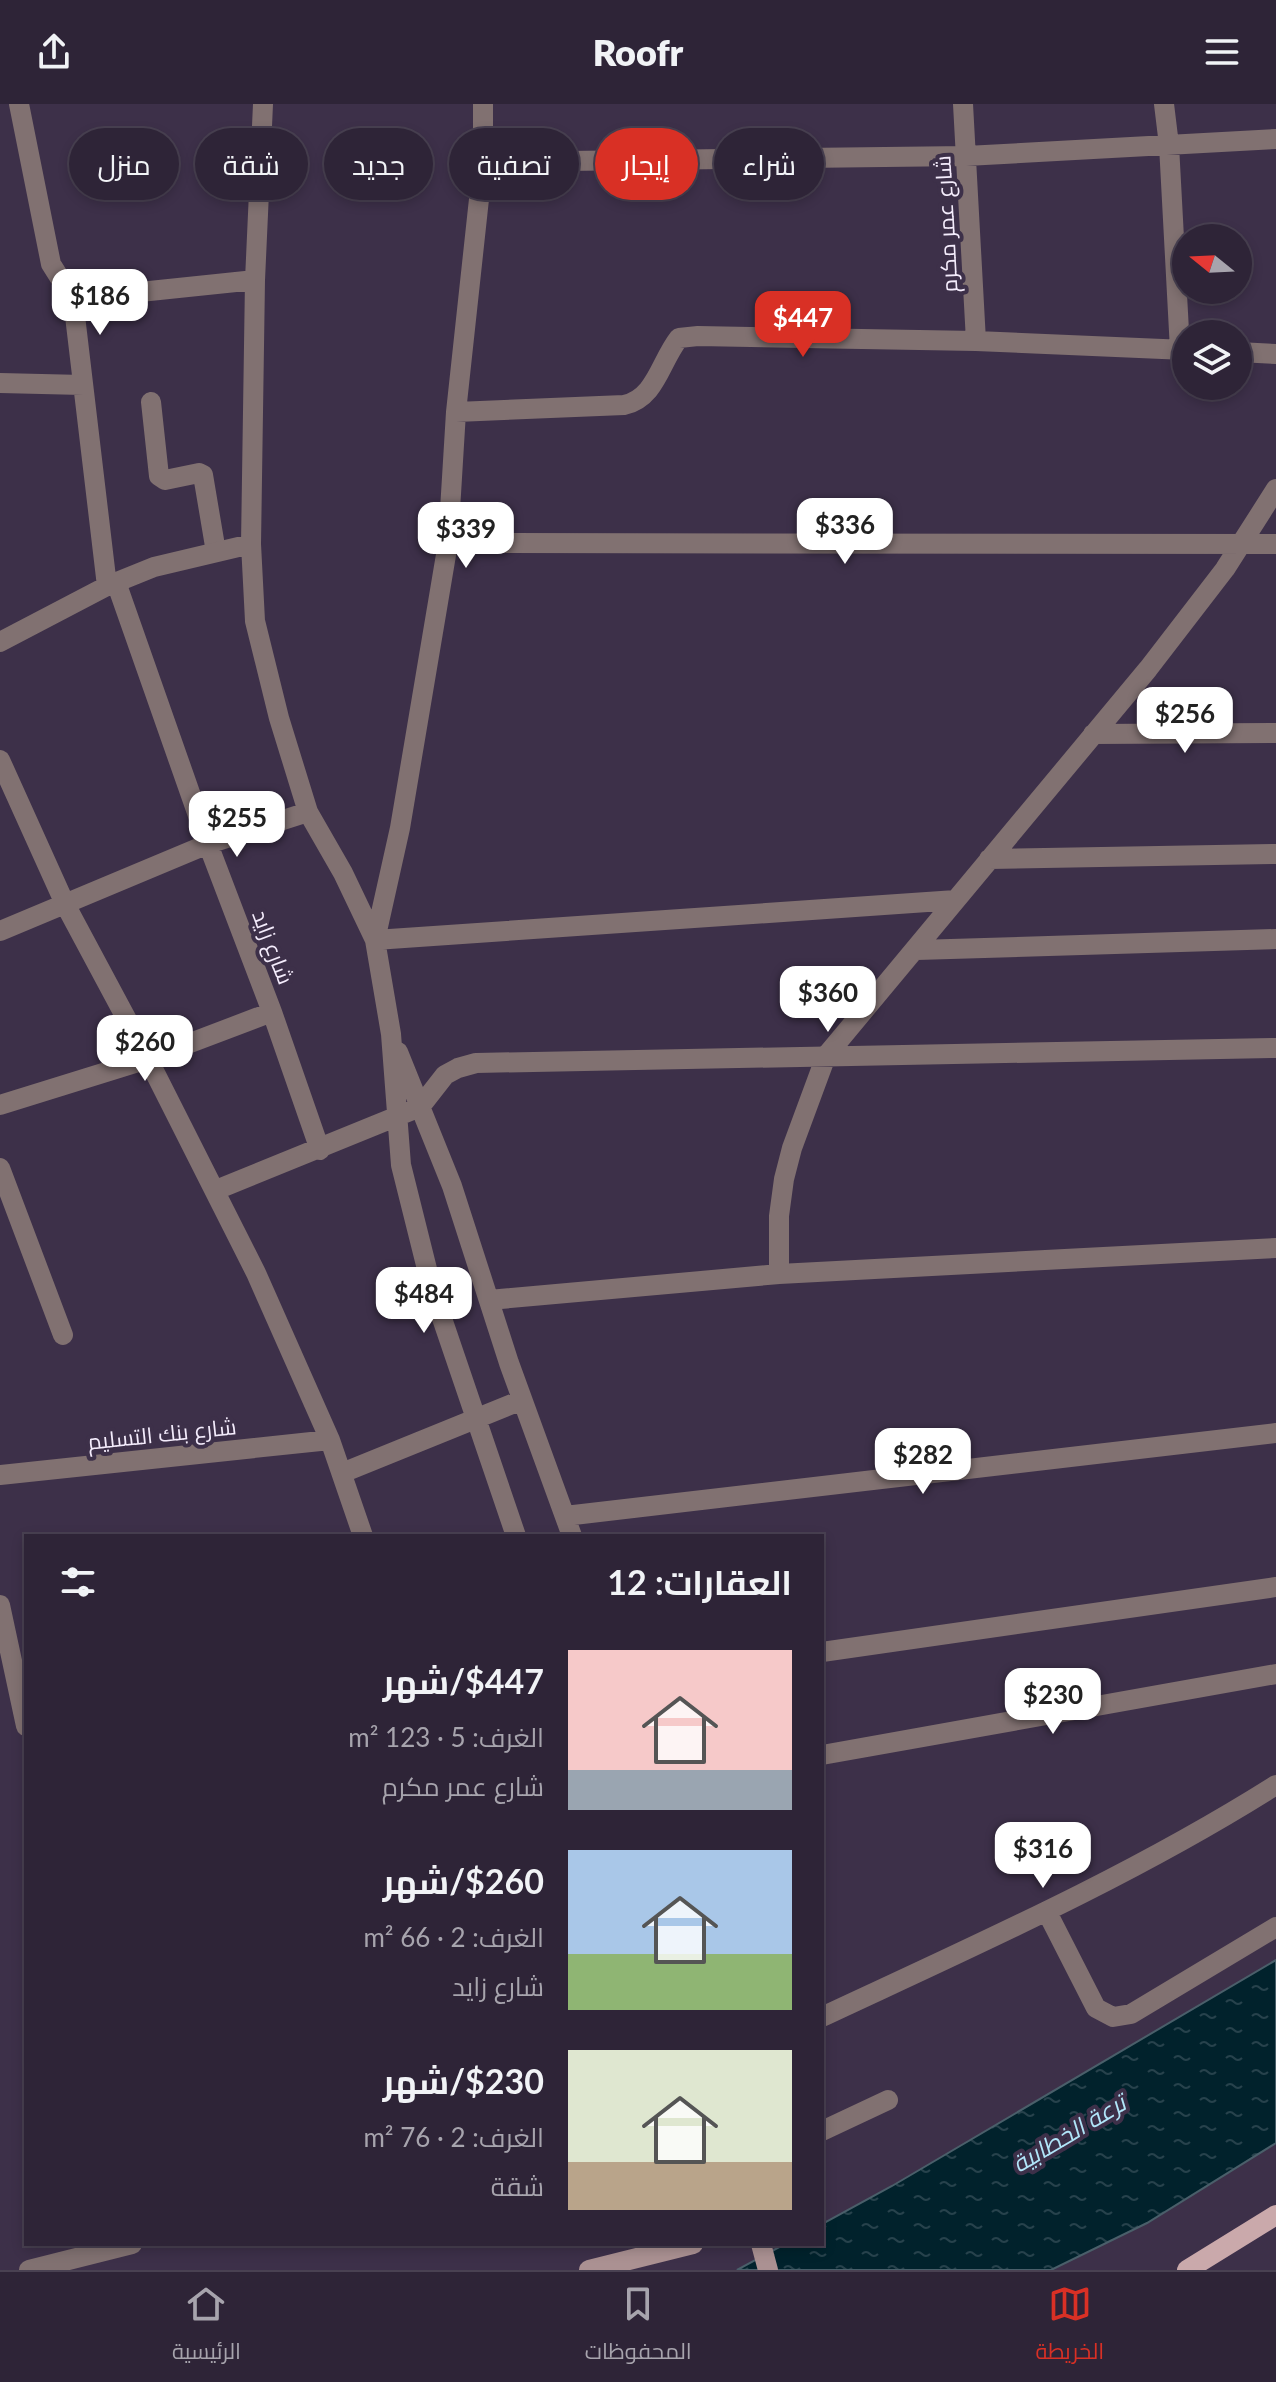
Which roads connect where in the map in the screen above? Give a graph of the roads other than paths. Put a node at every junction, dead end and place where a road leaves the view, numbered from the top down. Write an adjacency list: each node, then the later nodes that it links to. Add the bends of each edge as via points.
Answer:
1 (19, 104): 13 (street, شارع زايد, via 51,264)
2 (263, 104): 12 (street)
3 (483, 104): 6 (street)
4 (963, 104): 9 (street, شارع عمر مكرم)
5 (1164, 104): 8 (street)
6 (483, 128)
7 (1276, 139): 8 (street)
8 (1169, 145): 9 (street); 14 (street)
9 (966, 156): 10 (street); 15 (street, شارع عمر مكرم)
10 (579, 161)
11 (479, 200): 22 (street)
12 (255, 280): 13 (street); 25 (street)
13 (73, 299): 20 (street, شارع زايد)
14 (1181, 320)
15 (976, 341): 16 (street); 22 (street, via 679,338 651,389 637,402)
16 (1172, 350)
17 (1252, 353): 18 (street)
18 (1276, 354)
19 (0, 383): 20 (street)
20 (83, 385): 29 (street, شارع زايد)
21 (151, 402): 28 (street, via 159,476 165,480 203,475)
22 (456, 412): 24 (street)
23 (1276, 489): 26 (street)
24 (448, 543): 26 (street); 42 (street, via 400,828)
25 (251, 544): 28 (street); 34 (street, via 255,621)
26 (1242, 544): 27 (street); 32 (street)
27 (1276, 544)
28 (216, 552): 29 (street)
29 (112, 584): 30 (street); 35 (street, شارع زايد)
30 (0, 642)
31 (1276, 733): 32 (street)
32 (1093, 734): 37 (street)
33 (0, 760): 39 (street)
34 (308, 812): 35 (street); 42 (street)
35 (208, 844): 39 (street); 44 (street, شارع زايد)
36 (1276, 854): 37 (street)
37 (989, 859): 38 (street)
38 (956, 900): 42 (street); 43 (street)
39 (65, 904): 40 (street); 48 (street)
40 (0, 931)
41 (1276, 939): 43 (street)
42 (375, 940): 45 (street)
43 (917, 950): 47 (street)
44 (272, 1012): 48 (street); 52 (street, شارع زايد)
45 (391, 1034): 50 (street); 51 (street)
46 (1276, 1048): 47 (street)
47 (826, 1056): 50 (street, via 476,1063 445,1075); 56 (street, via 784,1179)
48 (148, 1059): 49 (street); 54 (street)
49 (0, 1105)
50 (420, 1107): 51 (street); 57 (street)
51 (395, 1118): 52 (street); 60 (street, via 401,1165 432,1289)
52 (320, 1150): 54 (street)
53 (0, 1168): 58 (street)
54 (216, 1190): 62 (street)
55 (1276, 1248): 56 (street)
56 (779, 1274): 57 (street)
57 (489, 1300): 59 (street)
58 (63, 1335)
59 (522, 1400): 60 (street); 65 (street)
60 (475, 1418): 63 (street); 67 (street)
61 (1276, 1433): 65 (street)
62 (330, 1440): 63 (street); 64 (street, شارع بنك التسليم)
63 (342, 1473): 66 (street)
64 (0, 1475)
65 (565, 1516): 68 (street)
66 (362, 1534)
67 (515, 1534)
68 (571, 1534)
69 (1276, 1587): 71 (street)
70 (0, 1605): 73 (street)
71 (824, 1652)
72 (1276, 1674): 74 (street)
73 (24, 1717)
74 (824, 1755)
75 (1276, 1785): 76 (street)
76 (1047, 1912): 77 (street, via 1096,2008 1113,2017 1131,2014); 78 (street)
77 (1276, 1927)
78 (824, 2016)
79 (888, 2100): 80 (street)
80 (824, 2130)
81 (1276, 2215): 88 (main road)
82 (124, 2246): 85 (street)
83 (685, 2246): 86 (street)
84 (762, 2246): 87 (street)
85 (29, 2270)
86 (589, 2270)
87 (768, 2270)
88 (1187, 2270)

